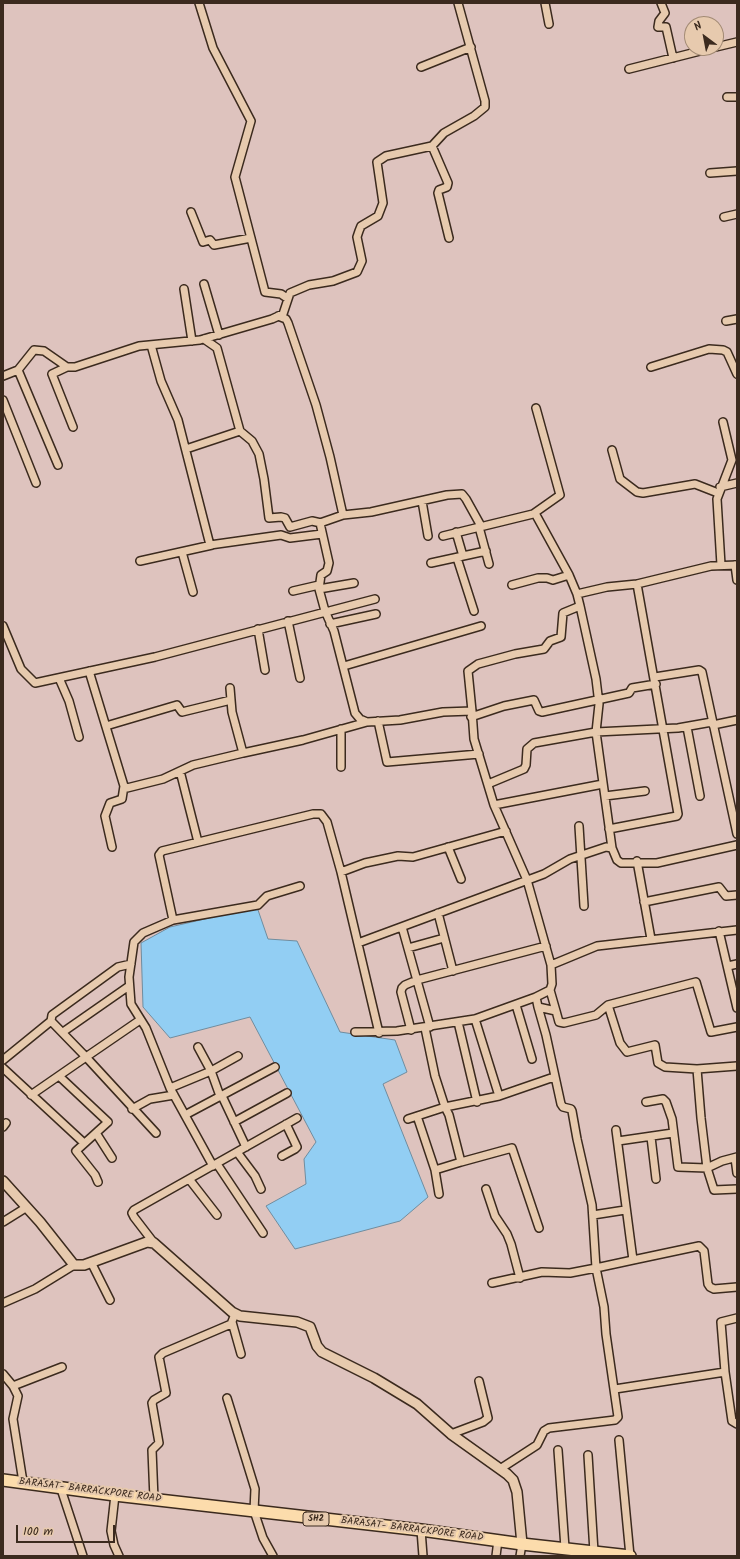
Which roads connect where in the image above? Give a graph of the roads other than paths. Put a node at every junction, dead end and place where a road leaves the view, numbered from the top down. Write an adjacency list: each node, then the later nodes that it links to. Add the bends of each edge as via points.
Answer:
1 (200, 3): 21 (street, via 216,55 251,121 235,178)
2 (458, 3): 8 (street)
3 (545, 3): 5 (street)
4 (661, 3): 10 (street, via 665,13 658,27 666,28)
5 (549, 24)
6 (737, 42): 7 (street)
7 (724, 45)
8 (470, 46): 11 (street); 15 (street, via 485,107 444,132)
9 (684, 55): 10 (street)
10 (673, 58): 12 (street)
11 (421, 67)
12 (629, 69)
13 (727, 97): 14 (street)
14 (737, 97)
15 (432, 146): 22 (street, via 448,183 447,187 438,193); 25 (street, via 386,156 377,162 382,203 378,216 361,226 359,231 357,237 362,261 357,272 333,281 309,285 290,293)
16 (737, 171): 17 (street)
17 (710, 173)
18 (191, 212): 21 (street, via 203,242 210,240 214,245)
19 (737, 214): 20 (street)
20 (724, 216)
21 (251, 238): 25 (street, via 265,292 281,294)
22 (449, 238)
23 (204, 284): 29 (street)
24 (184, 289): 31 (street)
25 (287, 298): 26 (street, via 283,314)
26 (278, 316): 29 (street); 52 (street, via 286,319 288,323 316,405)
27 (737, 319): 28 (street)
28 (726, 321)
29 (219, 334): 30 (street)
30 (204, 339): 31 (street); 42 (street, via 217,348)
31 (192, 341): 32 (street)
32 (151, 345): 33 (street, via 138,346 82,366); 43 (street, via 161,381 178,420)
33 (67, 366): 35 (street, via 44,351 34,350); 41 (street, via 52,374)
34 (651, 367): 36 (street, via 709,349 723,350 727,352)
35 (18, 370): 37 (street); 46 (street)
36 (737, 374)
37 (3, 376)
38 (3, 400): 47 (street)
39 (536, 408): 51 (street, via 560,496)
40 (723, 422): 45 (street)
41 (73, 427)
42 (240, 431): 43 (street); 53 (street, via 252,440 259,454 270,518 285,518 290,527 312,522)
43 (186, 449): 59 (street, via 208,543)
44 (612, 450): 49 (street, via 620,479 637,492 695,484)
45 (734, 454): 49 (street)
46 (58, 465)
47 (36, 483)
48 (737, 483): 49 (street)
49 (719, 490): 66 (street, via 717,499)
50 (422, 501): 52 (street); 54 (street, via 462,494); 57 (street)
51 (533, 514): 54 (street); 68 (street, via 538,517)
52 (343, 515): 53 (street)
53 (321, 523): 56 (street)
54 (480, 527): 55 (street); 60 (street)
55 (456, 532): 58 (street); 62 (street)
56 (322, 534): 59 (street, via 290,538 281,535); 73 (street, via 329,563 327,571 321,575)
57 (428, 536)
58 (443, 536)
59 (212, 545): 61 (street)
60 (486, 551): 62 (street); 65 (street)
61 (182, 552): 63 (street); 75 (street)
62 (460, 557): 64 (street); 80 (street)
63 (140, 561)
64 (431, 563)
65 (489, 564)
66 (721, 565): 67 (street); 71 (street)
67 (736, 565): 69 (street)
68 (569, 576): 72 (street, via 553,580 538,578); 76 (street)
69 (737, 580)
70 (354, 583): 73 (street)
71 (637, 584): 76 (street); 92 (street)
72 (512, 585)
73 (319, 587): 74 (street); 79 (street)
74 (292, 591)
75 (193, 592)
76 (577, 594): 78 (street)
77 (375, 599): 79 (street)
78 (580, 606): 94 (street); 96 (street, via 564,613 562,637 550,641 544,649 478,664 468,671)
79 (325, 611): 82 (street); 83 (street)
80 (474, 611)
81 (376, 614): 83 (street)
82 (288, 621): 86 (street); 91 (street)
83 (330, 624): 87 (street)
84 (3, 626): 90 (street, via 20,669 33,682)
85 (481, 626): 87 (street)
86 (258, 629): 88 (street); 89 (street, via 155,657)
87 (344, 666): 99 (street, via 355,712 360,719)
88 (265, 670)
89 (89, 671): 90 (street); 101 (street)
90 (59, 678): 106 (street, via 68,698)
91 (300, 678)
92 (656, 681): 94 (street, via 632,688 629,693); 100 (street, via 699,670 702,672); 104 (street)
93 (230, 688): 95 (street)
94 (598, 699): 96 (street, via 542,712 534,700); 105 (street)
95 (231, 700): 101 (street, via 182,712 176,705); 107 (street)
96 (471, 714): 98 (street, via 443,712 400,720); 108 (street, via 474,740)
97 (737, 720): 100 (street)
98 (378, 721): 99 (street); 108 (street, via 387,762)
99 (367, 722): 103 (street)
100 (713, 723): 102 (street); 121 (street)
101 (106, 726): 113 (street)
102 (687, 727): 104 (street); 116 (street)
103 (342, 729): 107 (street); 109 (street)
104 (664, 729): 105 (street); 119 (street, via 678,815)
105 (596, 732): 111 (street, via 534,743 527,749 524,769); 112 (street)
106 (79, 737)
107 (243, 752): 110 (street, via 199,763)
108 (479, 754): 111 (street)
109 (341, 767)
110 (180, 771): 113 (street, via 163,779 128,788); 122 (street)
111 (488, 784): 117 (street)
112 (603, 784): 115 (street); 117 (street)
113 (124, 786): 124 (street, via 122,799 109,804 105,816)
114 (645, 790): 115 (street)
115 (605, 796): 119 (street)
116 (700, 796)
117 (494, 805): 120 (street)
118 (580, 826): 127 (street)
119 (609, 829): 126 (street)
120 (506, 831): 125 (street); 131 (street)
121 (737, 834)
122 (198, 842): 129 (street, via 321,814 327,822); 137 (street, via 160,852 159,855)
123 (737, 845): 128 (street, via 657,863)
124 (112, 847)
125 (448, 847): 129 (street, via 413,857 398,856 372,862); 130 (street)
126 (612, 848): 127 (street, via 606,846); 128 (street, via 619,862)
127 (580, 857): 131 (street, via 570,859 544,874); 135 (street)
128 (637, 861): 134 (street)
129 (341, 872): 143 (street)
130 (461, 878)
131 (527, 880): 136 (street); 144 (street)
132 (300, 886): 137 (street, via 267,896 258,905)
133 (737, 895): 134 (street, via 726,896 719,887)
134 (644, 902): 142 (street)
135 (584, 906)
136 (438, 913): 138 (street); 141 (street)
137 (173, 920): 146 (street, via 143,933 138,938 132,949)
138 (402, 927): 143 (street); 145 (street)
139 (737, 930): 140 (street)
140 (719, 932): 142 (street); 149 (street)
141 (444, 938): 145 (street); 150 (street)
142 (651, 939): 148 (street, via 591,948)
143 (358, 943): 169 (street)
144 (546, 946): 148 (street); 150 (street)
145 (408, 948): 151 (street)
146 (131, 964): 152 (street); 162 (street, via 118,967 52,1015)
147 (737, 964): 149 (street)
148 (551, 965): 153 (street)
149 (728, 966): 158 (street)
150 (453, 971): 151 (street)
151 (417, 980): 164 (street); 166 (street, via 405,985 401,992)
152 (129, 986): 161 (street, via 131,1004); 167 (street)
153 (550, 990): 154 (street); 159 (street)
154 (536, 997): 155 (street); 157 (street)
155 (516, 1005): 160 (street); 173 (street)
156 (608, 1005): 159 (street, via 596,1015 564,1024 559,1022); 165 (street, via 696,982 711,1032); 178 (street, via 620,1043 627,1052 655,1045 660,1066)
157 (538, 1007): 159 (street); 181 (street)
158 (737, 1008)
159 (556, 1011)
160 (475, 1019): 163 (street); 186 (street)
161 (140, 1020): 172 (street); 182 (street, via 146,1028)
162 (51, 1021): 167 (street); 174 (street)
163 (458, 1022): 164 (street); 187 (street)
164 (428, 1027): 166 (street); 189 (street, via 435,1076)
165 (737, 1027)
166 (411, 1030): 169 (street)
167 (63, 1032): 172 (street)
168 (355, 1032): 169 (street)
169 (379, 1033)
170 (198, 1047): 179 (street)
171 (238, 1056): 179 (street)
172 (86, 1057): 180 (street); 190 (street)
173 (532, 1059)
174 (3, 1060)
175 (737, 1066): 178 (street)
176 (275, 1067): 185 (street)
177 (3, 1068): 184 (street)
178 (697, 1069): 211 (street)
179 (211, 1071): 182 (street); 185 (street)
180 (59, 1076): 184 (street); 198 (street, via 108,1122)
181 (554, 1077): 186 (street); 224 (street, via 561,1106 572,1111)
182 (172, 1092): 190 (street, via 150,1099); 191 (street)
183 (287, 1093): 195 (street)
184 (31, 1095): 203 (street)
185 (221, 1096): 191 (street); 195 (street)
186 (499, 1096): 187 (street)
187 (477, 1102): 189 (street)
188 (646, 1102): 200 (street, via 665,1100)
189 (445, 1107): 192 (street); 209 (street, via 450,1115)
190 (132, 1109): 199 (street)
191 (185, 1115): 210 (street)
192 (417, 1116): 194 (street); 212 (street)
193 (297, 1118): 196 (street)
194 (408, 1118)
195 (234, 1122): 204 (street)
196 (286, 1124): 204 (street); 206 (street, via 297,1147)
197 (616, 1130): 202 (street)
198 (96, 1133): 203 (street); 207 (street)
199 (156, 1133)
200 (674, 1134): 201 (street); 211 (street, via 678,1167)
201 (651, 1137): 202 (street); 215 (street)
202 (618, 1141): 223 (street)
203 (84, 1143): 217 (street, via 76,1151 96,1175)
204 (246, 1147): 205 (street)
205 (237, 1152): 210 (street); 219 (street, via 255,1176)
206 (282, 1156)
207 (112, 1158)
208 (736, 1158): 211 (street); 213 (street)
209 (461, 1162): 212 (street); 227 (street, via 512,1148)
210 (215, 1165): 214 (street); 228 (street)
211 (707, 1168): 220 (street, via 714,1190)
212 (435, 1170): 221 (street)
213 (737, 1173)
214 (189, 1179): 225 (street); 229 (street, via 132,1213)
215 (656, 1179)
216 (3, 1181): 222 (street)
217 (98, 1182)
218 (486, 1189): 234 (street, via 495,1216 511,1244)
219 (261, 1190)
220 (737, 1190)
221 (439, 1194)
222 (27, 1208): 226 (street); 232 (street)
223 (625, 1210): 224 (street); 230 (street)
224 (593, 1215): 233 (street)
225 (217, 1216)
226 (3, 1222)
227 (539, 1228)
228 (263, 1233)
229 (154, 1243): 231 (street, via 147,1242); 239 (street)
230 (633, 1260): 233 (street); 236 (street, via 700,1246 704,1251 710,1288)
231 (91, 1262): 232 (street); 237 (street)
232 (74, 1265): 238 (street, via 35,1289)
233 (596, 1268): 234 (street, via 570,1274 542,1272); 247 (street)
234 (520, 1278): 235 (street)
235 (492, 1283)
236 (737, 1287)
237 (110, 1300)
238 (3, 1303)
239 (234, 1318): 241 (street); 250 (street, via 297,1322 306,1325 312,1330 317,1346 322,1352 374,1378 417,1404); 259 (street, via 159,1356 166,1393 152,1403 159,1443 152,1450)
240 (737, 1318): 243 (street, via 722,1322)
241 (241, 1354)
242 (62, 1367): 246 (street)
243 (725, 1372): 247 (street); 249 (street, via 732,1422)
244 (3, 1374): 246 (street)
245 (479, 1381): 250 (street, via 488,1418)
246 (13, 1386): 256 (street, via 18,1396 13,1419)
247 (615, 1388): 254 (street, via 617,1419 549,1428 544,1431 537,1445)
248 (227, 1398): 260 (street, via 256,1489)
249 (737, 1424)
250 (451, 1434): 254 (street)
251 (619, 1440): 272 (street)
252 (558, 1450): 264 (street)
253 (588, 1455): 265 (street)
254 (500, 1469): 263 (street, via 513,1480 517,1492)
255 (3, 1480): 256 (main road, BARASAT- BARRACKPORE ROAD / SH2)
256 (23, 1482): 257 (main road, BARASAT- BARRACKPORE ROAD / SH2)
257 (60, 1486): 258 (main road, BARASAT- BARRACKPORE ROAD / SH2); 267 (street)
258 (115, 1495): 259 (main road, BARASAT- BARRACKPORE ROAD / SH2); 268 (street, via 111,1532)
259 (154, 1499): 260 (main road, BARASAT- BARRACKPORE ROAD / SH2)
260 (254, 1511): 261 (main road, BARASAT- BARRACKPORE ROAD / SH2); 266 (street)
261 (421, 1530): 262 (main road, BARASAT- BARRACKPORE ROAD / SH2); 269 (street)
262 (498, 1540): 263 (main road, BARASAT- BARRACKPORE ROAD / SH2); 270 (street)
263 (522, 1544): 264 (main road, BARASAT- BARRACKPORE ROAD / SH2); 271 (street)
264 (565, 1548): 265 (main road, BARASAT- BARRACKPORE ROAD / SH2)
265 (594, 1552): 272 (main road, BARASAT- BARRACKPORE ROAD / SH2)
266 (269, 1555)
267 (83, 1556)
268 (119, 1556)
269 (423, 1556)
270 (496, 1556)
271 (520, 1556)
272 (630, 1556)

